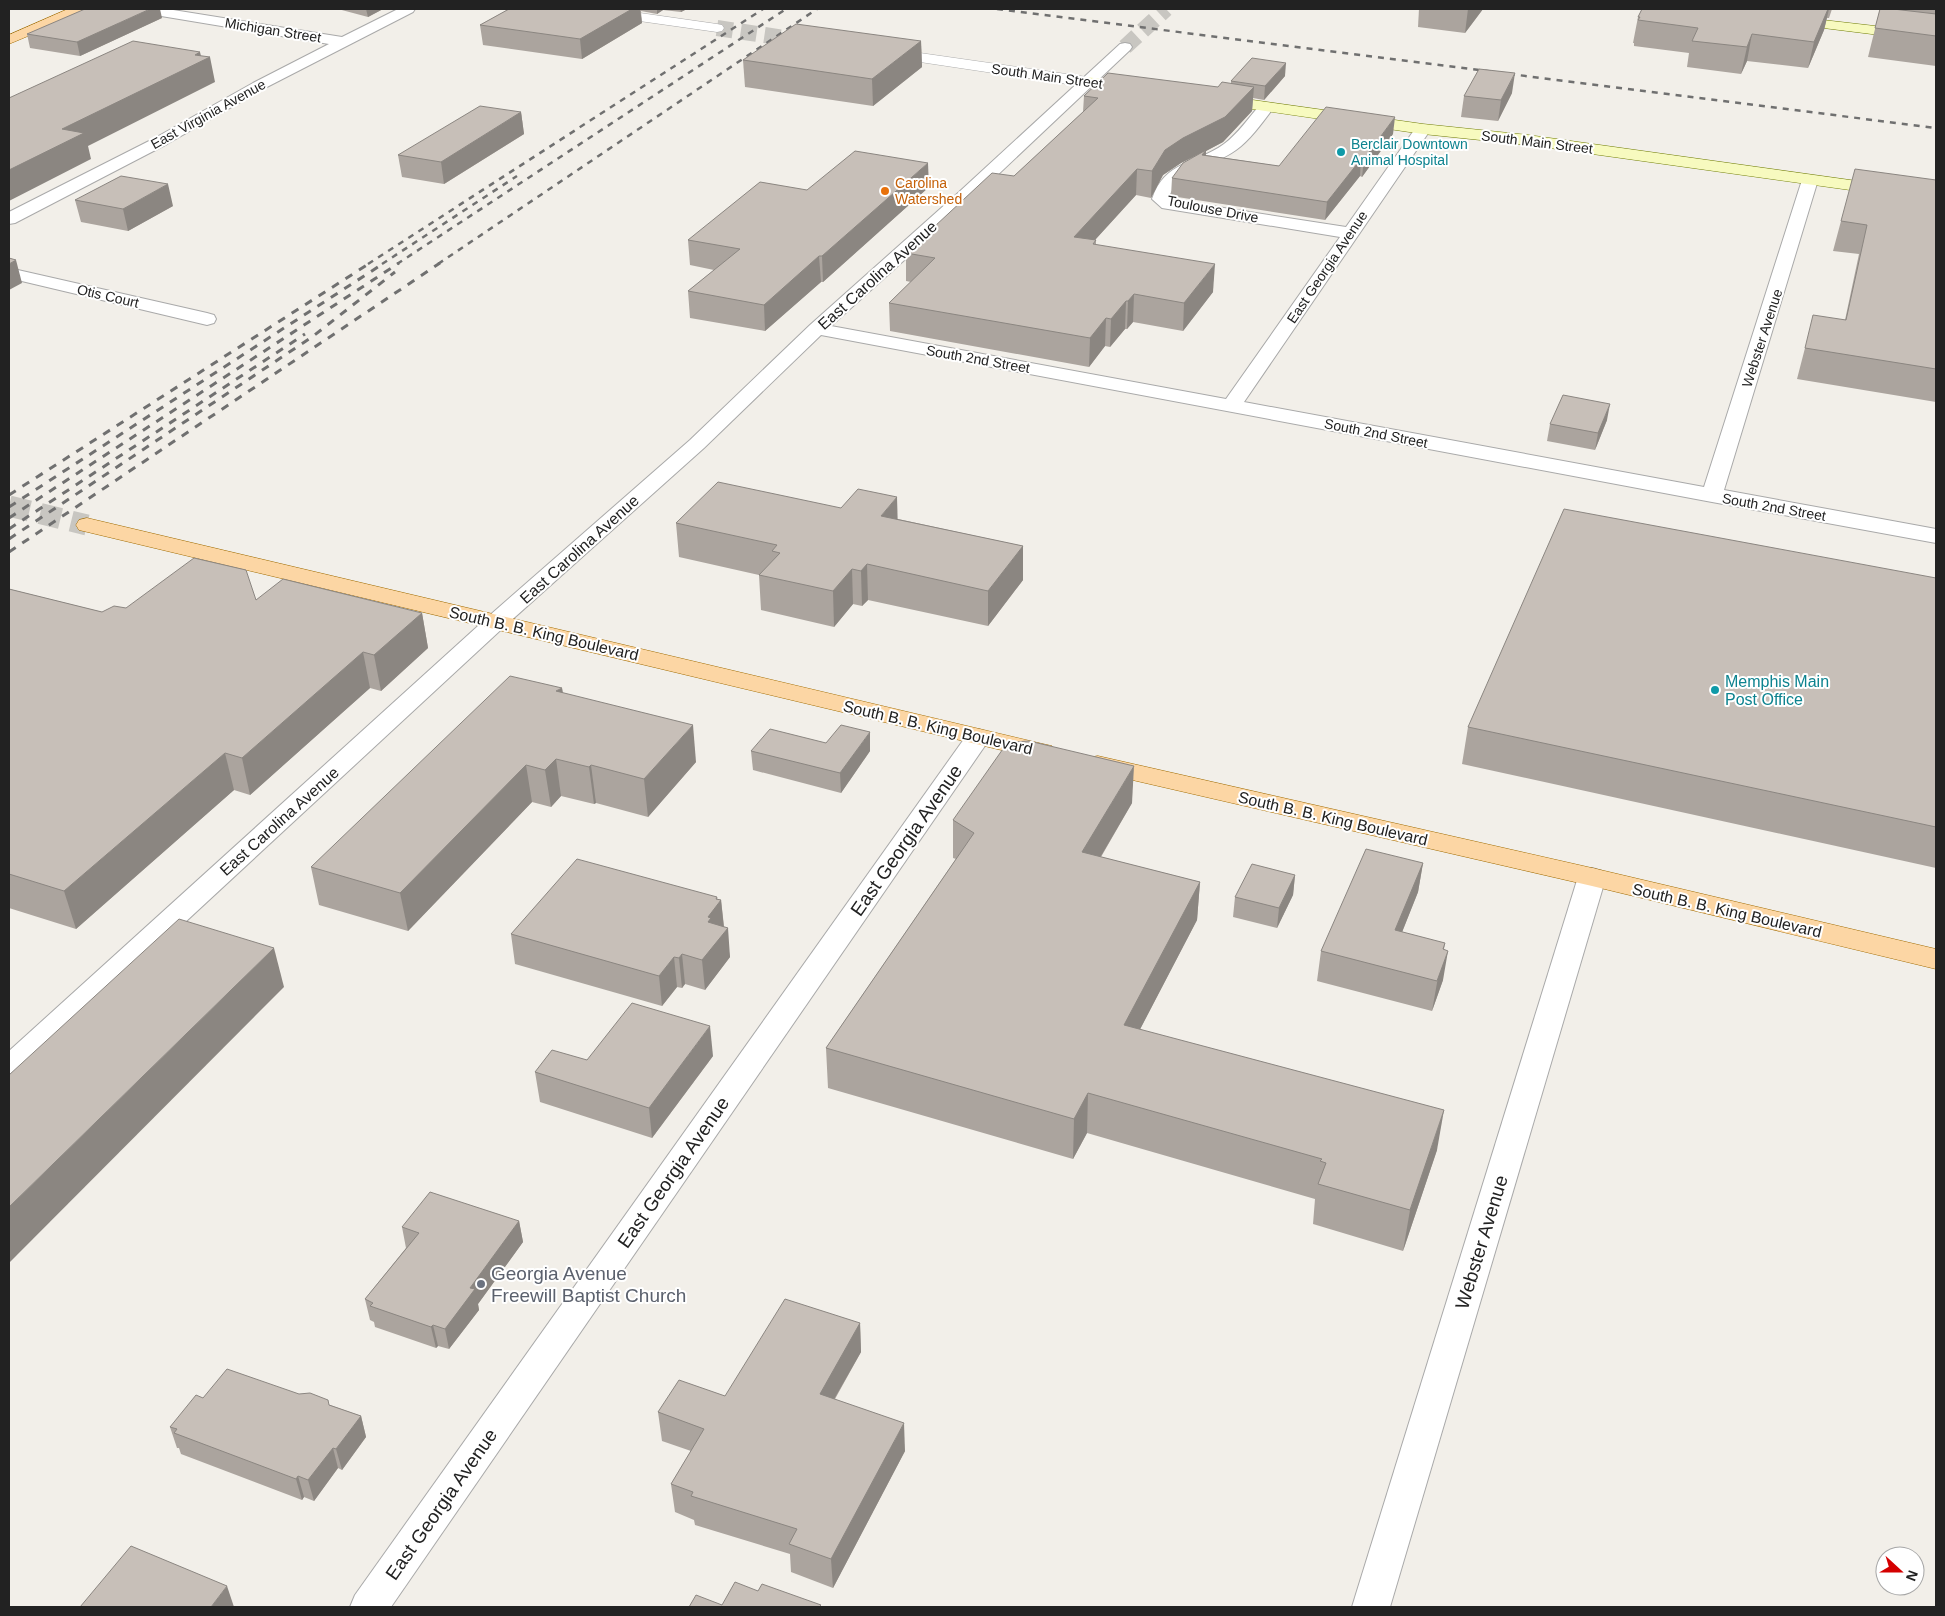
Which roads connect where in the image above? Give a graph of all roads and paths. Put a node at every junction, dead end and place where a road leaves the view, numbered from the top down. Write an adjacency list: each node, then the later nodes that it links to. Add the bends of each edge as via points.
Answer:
1 (80, 9): 8 (main road)
2 (143, 9): 9 (street, Michigan Street)
3 (408, 9): 9 (street, East Virginia Avenue)
4 (583, 9): 6 (street)
5 (1770, 18): 7 (main road)
6 (717, 28)
7 (1936, 38)
8 (9, 40)
9 (345, 42): 19 (street, East Virginia Avenue)
10 (1125, 47): 12 (street, East Carolina Avenue)
11 (870, 51): 12 (street, South Main Street)
12 (1087, 82): 13 (main road, South Main Street); 23 (street, East Carolina Avenue)
13 (1150, 91)
14 (1202, 98): 15 (main road, South Main Street)
15 (1266, 107): 16 (main road, South Main Street); 20 (street, Toulouse Drive, via 1232,146 1167,180 1160,200 1168,204)
16 (1423, 129): 17 (main road, South Main Street, via 1528,140); 20 (street, East Georgia Avenue)
17 (1810, 180): 18 (main road, South Main Street); 25 (street, Webster Avenue)
18 (1936, 197)
19 (9, 219)
20 (1350, 233): 24 (street, East Georgia Avenue)
21 (9, 273): 22 (street, Otis Court)
22 (207, 319)
23 (817, 329): 24 (street, South 2nd Street); 28 (street, East Carolina Avenue, via 697,444)
24 (1232, 405): 25 (street, South 2nd Street)
25 (1712, 496): 27 (street, South 2nd Street)
26 (87, 525): 28 (main road, South B. B. King Boulevard)
27 (1936, 536)
28 (498, 621): 29 (main road, South B. B. King Boulevard); 32 (street, East Carolina Avenue)
29 (978, 737): 30 (main road, South B. B. King Boulevard); 33 (street, East Georgia Avenue)
30 (1592, 877): 31 (main road, South B. B. King Boulevard); 34 (street, Webster Avenue)
31 (1936, 959)
32 (9, 1068)
33 (369, 1607)
34 (1371, 1607)

